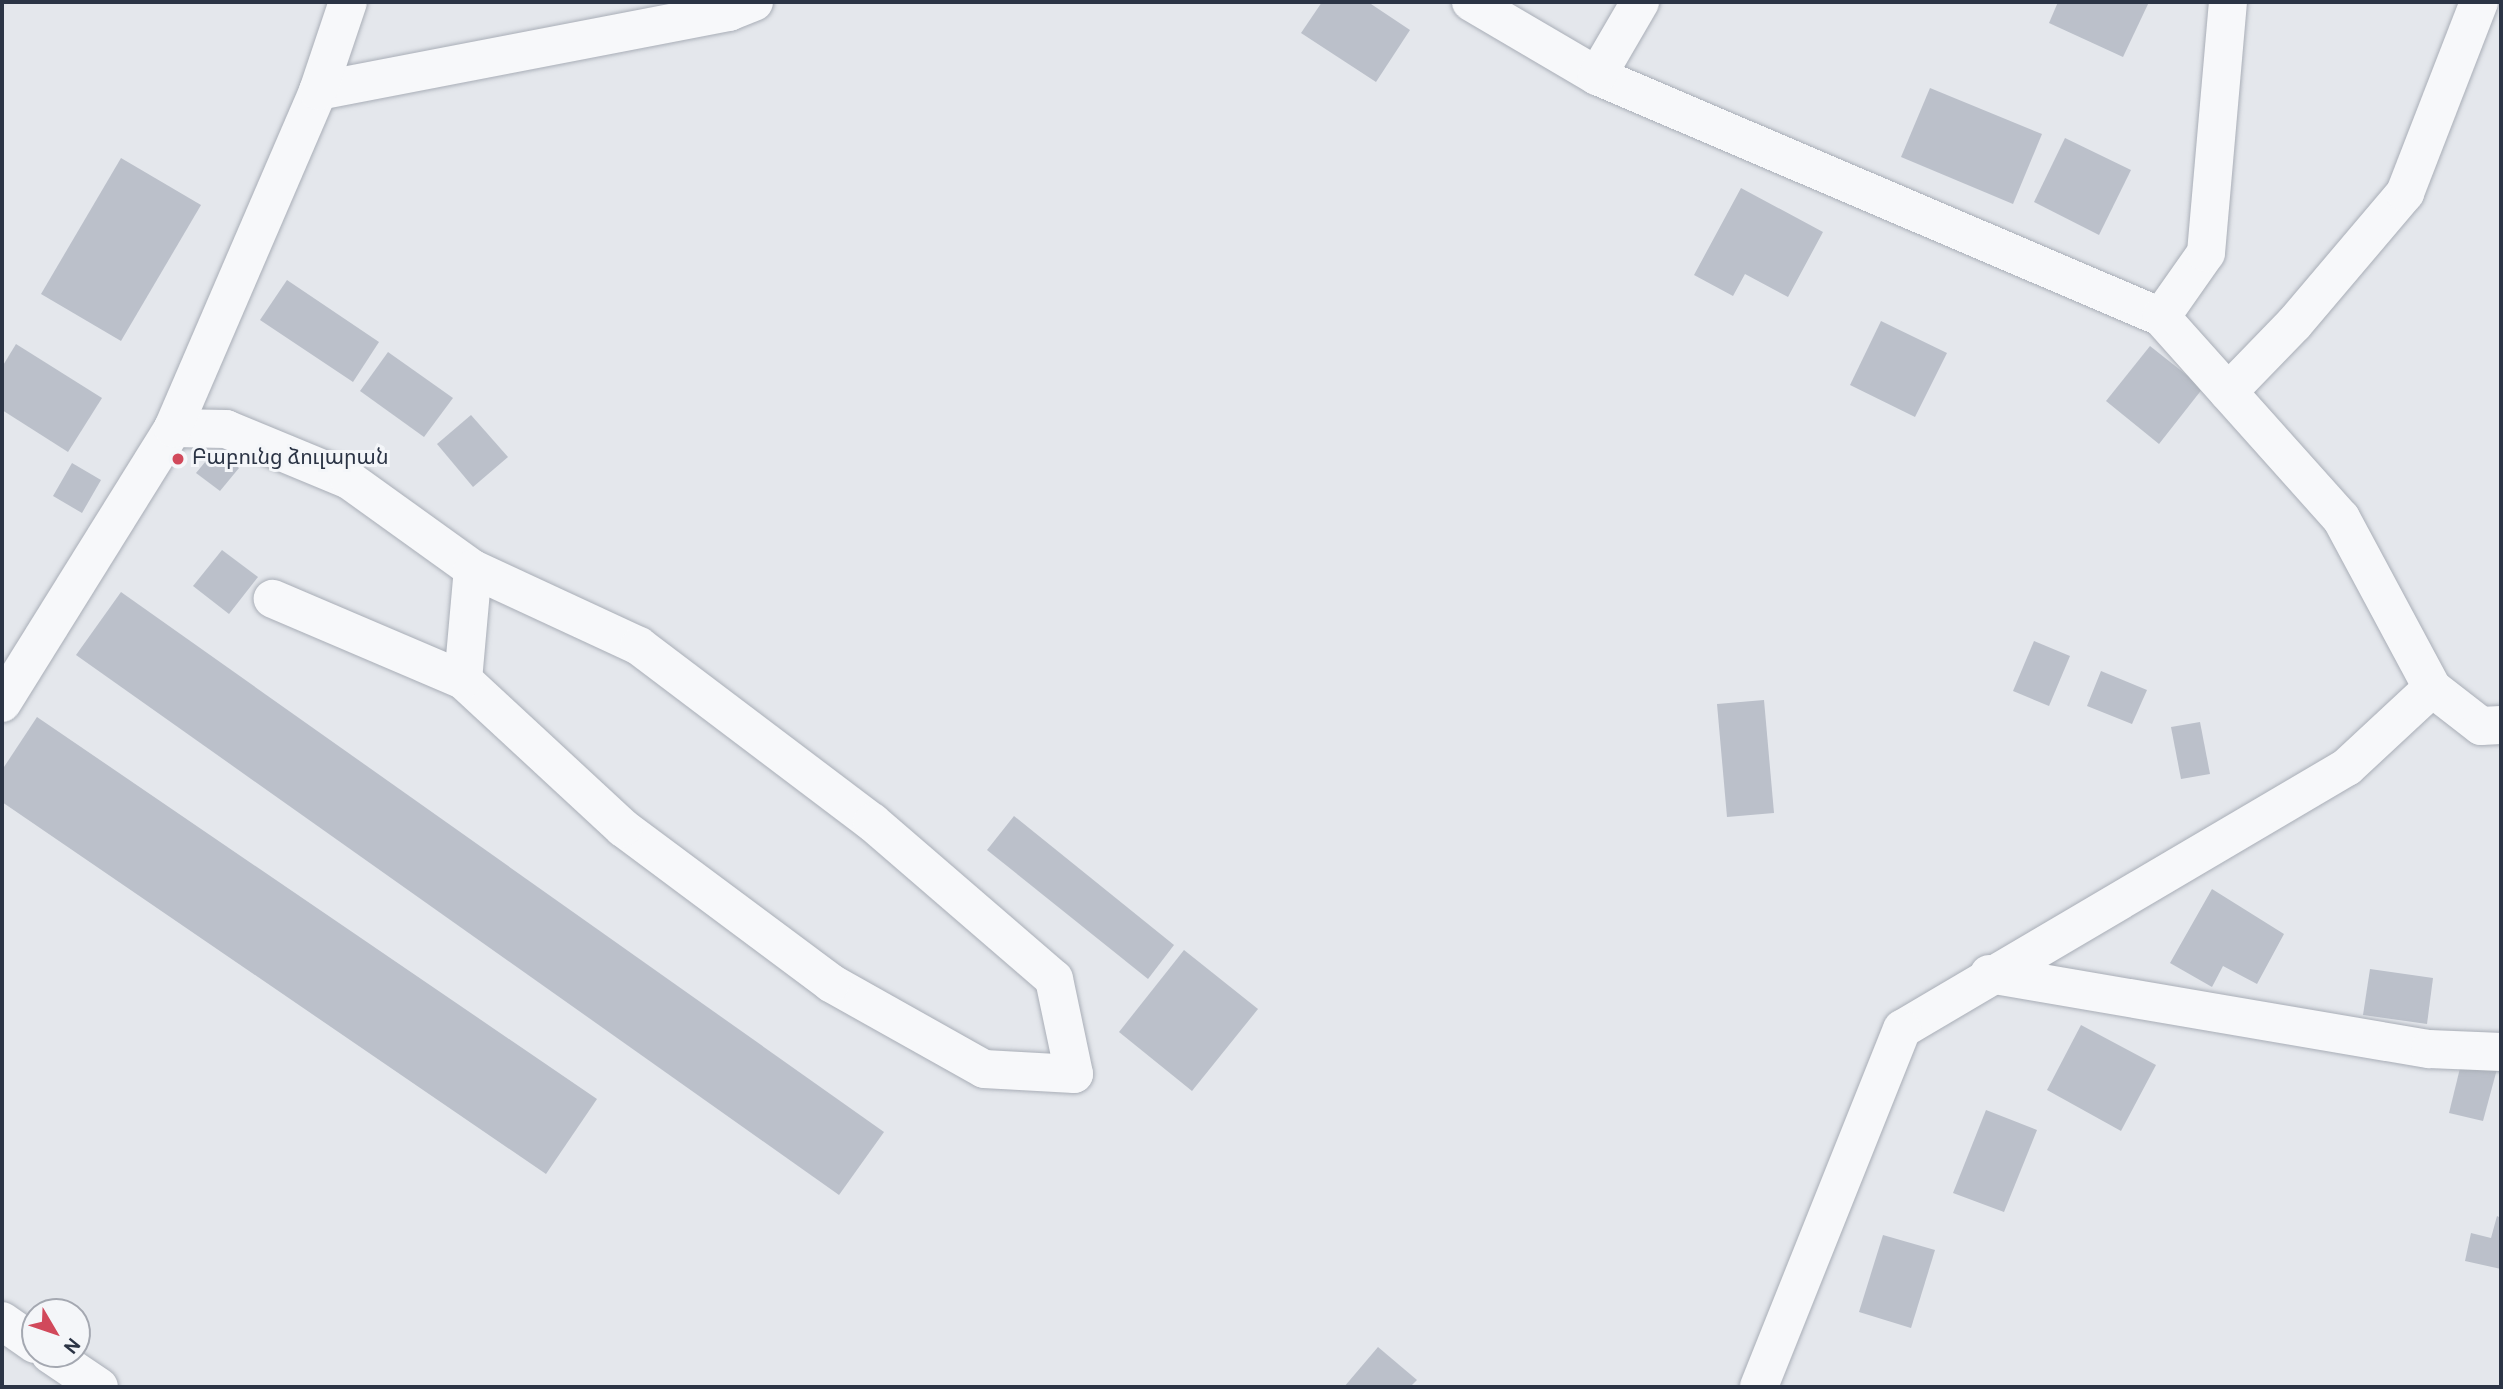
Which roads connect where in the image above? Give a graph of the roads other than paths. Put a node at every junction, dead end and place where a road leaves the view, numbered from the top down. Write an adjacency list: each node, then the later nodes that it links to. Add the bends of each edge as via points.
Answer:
1 (348, 2): 8 (street)
2 (754, 2): 8 (street, via 729,12)
3 (1471, 2): 7 (street)
4 (1640, 2): 7 (street)
5 (2228, 2): 9 (street, via 2206,253)
6 (2479, 2): 10 (street, via 2404,194 2294,324)
7 (1597, 76): 9 (street)
8 (318, 91): 11 (street)
9 (2161, 317): 10 (street)
10 (2228, 392): 15 (street, via 2341,518)
11 (173, 428): 12 (street, via 226,429 349,480); 16 (street)
12 (473, 569): 14 (street); 14 (street, via 639,646 872,822 1054,979 1074,1074 984,1069 831,983 623,828)
13 (273, 599): 14 (street)
14 (464, 680)
15 (2432, 688): 17 (street, via 2482,726); 18 (street, via 2347,767)
16 (2, 703)
17 (2501, 725)
18 (1989, 974): 19 (street, via 2430,1049); 24 (street, via 1902,1029)
19 (2501, 1052)
20 (2, 1321): 21 (street)
21 (21, 1334)
22 (71, 1368): 23 (street)
23 (99, 1387)
24 (1759, 1387)

